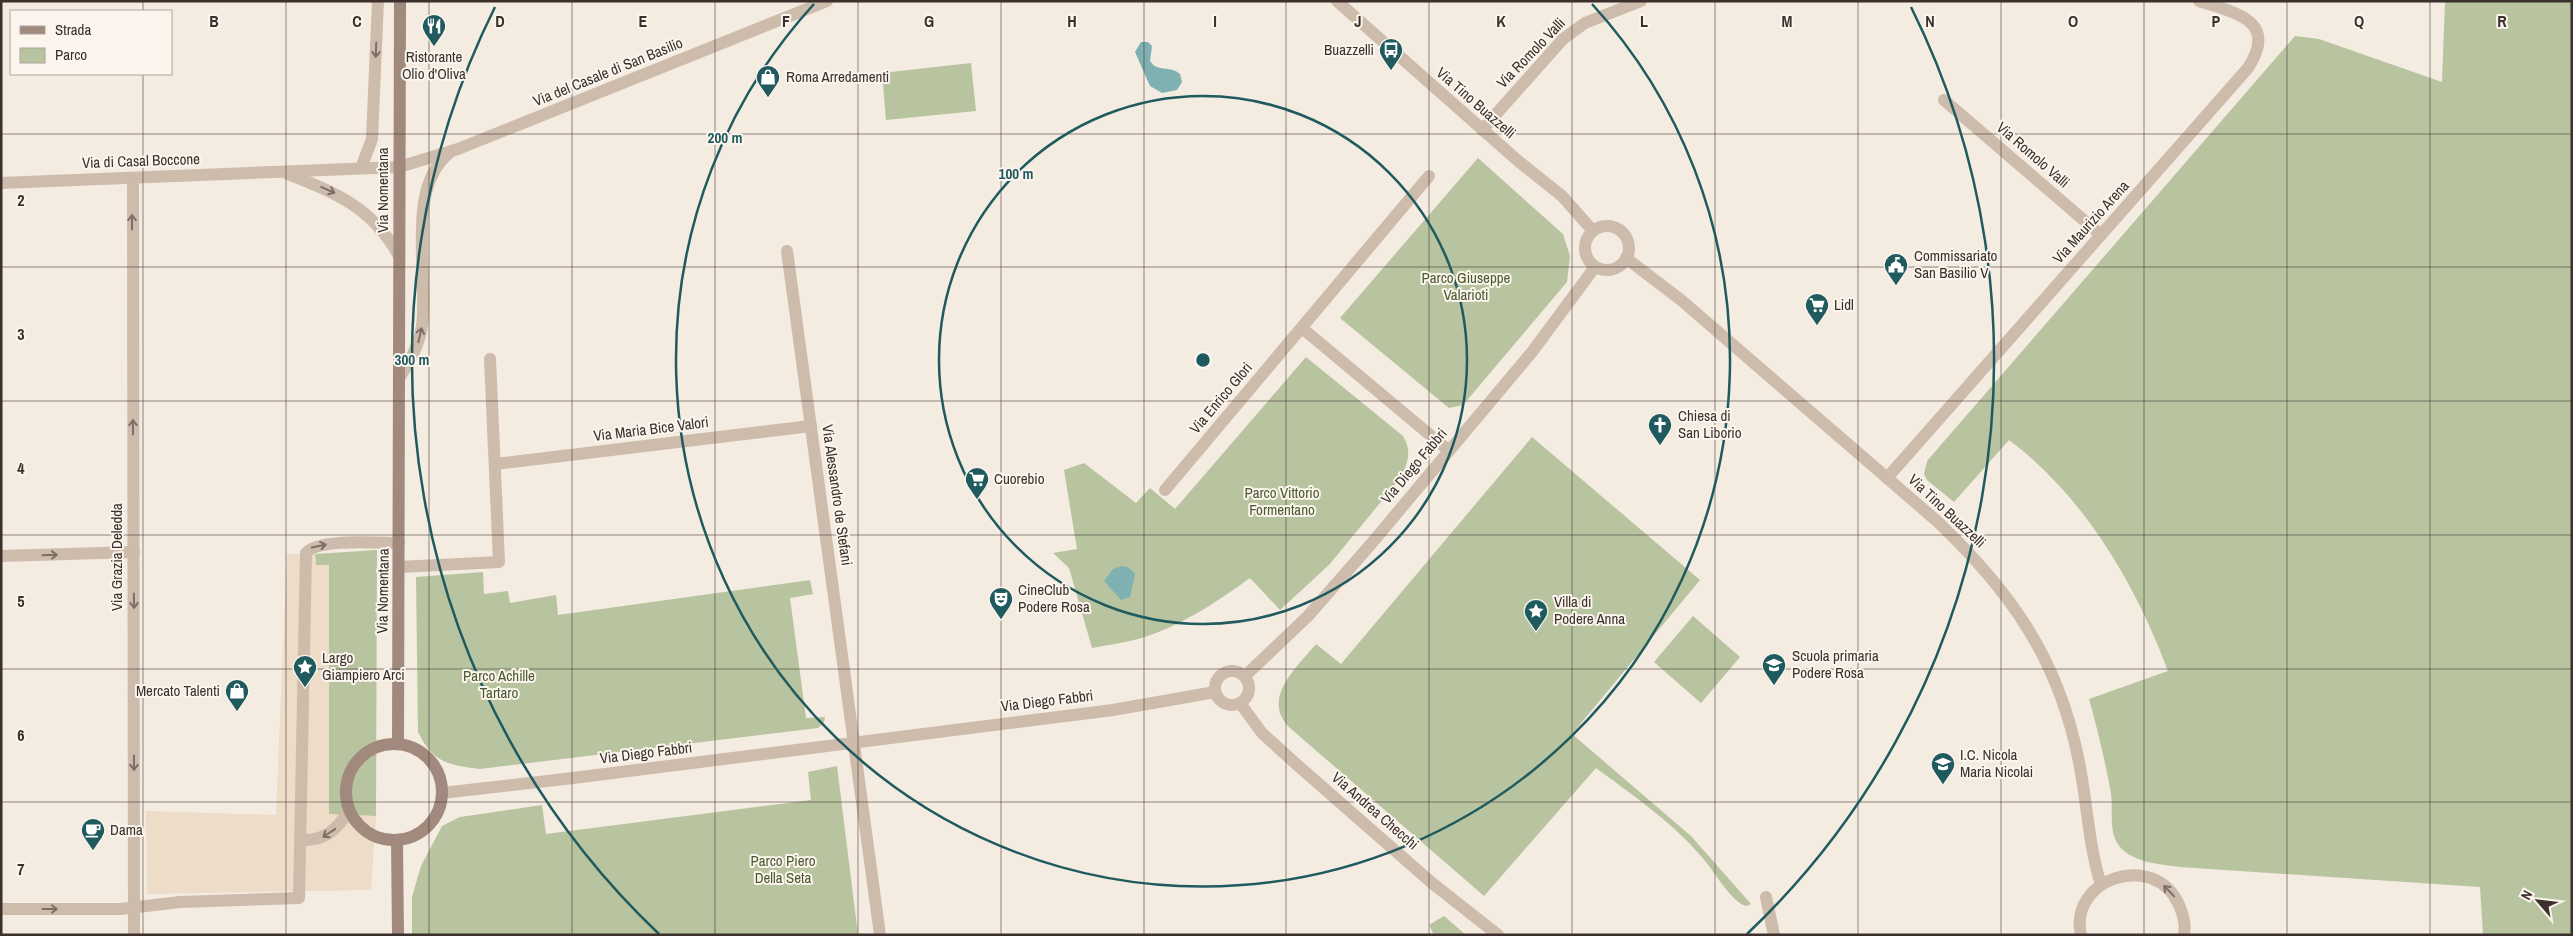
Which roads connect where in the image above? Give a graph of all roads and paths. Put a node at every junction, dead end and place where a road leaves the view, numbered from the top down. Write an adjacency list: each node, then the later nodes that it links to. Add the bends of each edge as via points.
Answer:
1 (378, 1): 11 (street, Via Nomentana, one-way to 11, via 373,133)
2 (400, 1): 10 (main road, Via Nomentana)
3 (827, 1): 9 (street, Via del Casale di San Basilio)
4 (1337, 1): 8 (street, Via Tino Buazzelli)
5 (1641, 1): 8 (street, Via Romolo Valli, via 1585,24 1563,39)
6 (2199, 1): 17 (street, Via Maurizio Arena, via 2252,22 2258,36 2257,52 2238,82)
7 (1944, 100): 17 (street, Via Romolo Valli)
8 (1482, 130): 16 (street, Via Tino Buazzelli, via 1562,196)
9 (451, 152): 10 (street, Via del Casale di San Basilio); 24 (street, one-way to 9, via 416,350 422,325 426,195 434,171)
10 (399, 166): 11 (street, Via di Casal Boccone); 19 (main road, Via Nomentana)
11 (361, 168): 12 (street, Via di Casal Boccone)
12 (283, 172): 14 (street, Via di Casal Boccone); 19 (street, Via di Casal Boccone, one-way to 19, via 355,204 383,230)
13 (1429, 176): 22 (street, Via Enrico Glori)
14 (133, 178): 15 (street, Via di Casal Boccone); 31 (street, Via Grazia Deledda, one-way to 14)
15 (1, 183)
16 (1593, 231): 20 (street, via 1602,226 1619,230 1628,244); 21 (street, via 1586,239 1585,252)
17 (2101, 235): 28 (street, Via Maurizio Arena)
18 (787, 251): 25 (street, Via Alessandro de Stefani)
19 (399, 256): 24 (main road, Via Nomentana)
20 (1626, 258): 21 (street, via 1608,270); 28 (street, Via Tino Buazzelli, via 1680,300)
21 (1595, 267): 26 (street, Via Diego Fabbri, via 1532,352)
22 (1302, 328): 26 (street); 29 (street, Via Enrico Glori)
23 (490, 359): 27 (street)
24 (399, 378): 30 (main road, Via Nomentana)
25 (811, 426): 27 (street, Via Maria Bice Valori); 38 (street, Via Alessandro de Stefani)
26 (1448, 450): 34 (street, Via Diego Fabbri, via 1308,616)
27 (495, 464): 33 (street, via 499,562)
28 (1887, 478): 43 (street, Via Tino Buazzelli, via 1978,562 2037,642 2060,691 2074,737)
29 (1165, 490)
30 (400, 543): 33 (main road, Via Nomentana); 41 (street, one-way to 30, via 305,558 310,548 335,544)
31 (134, 552): 32 (street, one-way to 31); 45 (street, Via Grazia Deledda, one-way to 45)
32 (1, 556)
33 (400, 567): 37 (main road, Via Nomentana)
34 (1245, 676): 35 (street, via 1233,670 1226,672 1216,680); 36 (street, via 1250,689)
35 (1214, 692): 36 (street, via 1225,704 1233,706); 38 (street, Via Diego Fabbri, via 1112,710)
36 (1240, 703): 50 (street, Via Andrea Checchi, via 1262,733 1295,763 1432,883)
37 (398, 743): 39 (main road, via 414,748 432,762 438,772); 40 (main road, via 369,750 352,766 345,788)
38 (854, 743): 39 (street, Via Diego Fabbri); 49 (street)
39 (442, 793): 42 (main road, via 440,807 428,826 418,834)
40 (349, 811): 41 (street, one-way to 41, via 327,836 314,841); 42 (main road, via 355,821 373,836)
41 (301, 840): 45 (street, via 299,898)
42 (397, 841): 48 (main road)
43 (2101, 885): 52 (street, via 2089,897 2082,913); 53 (street, one-way to 43, via 2183,914 2165,885 2150,877 2133,874 2116,876)
44 (1766, 897): 51 (street)
45 (133, 907): 46 (street, one-way to 45); 47 (street, Via Grazia Deledda)
46 (1, 909)
47 (134, 935)
48 (398, 935)
49 (880, 935)
50 (1498, 935)
51 (1774, 935)
52 (2081, 935)
53 (2184, 935)

